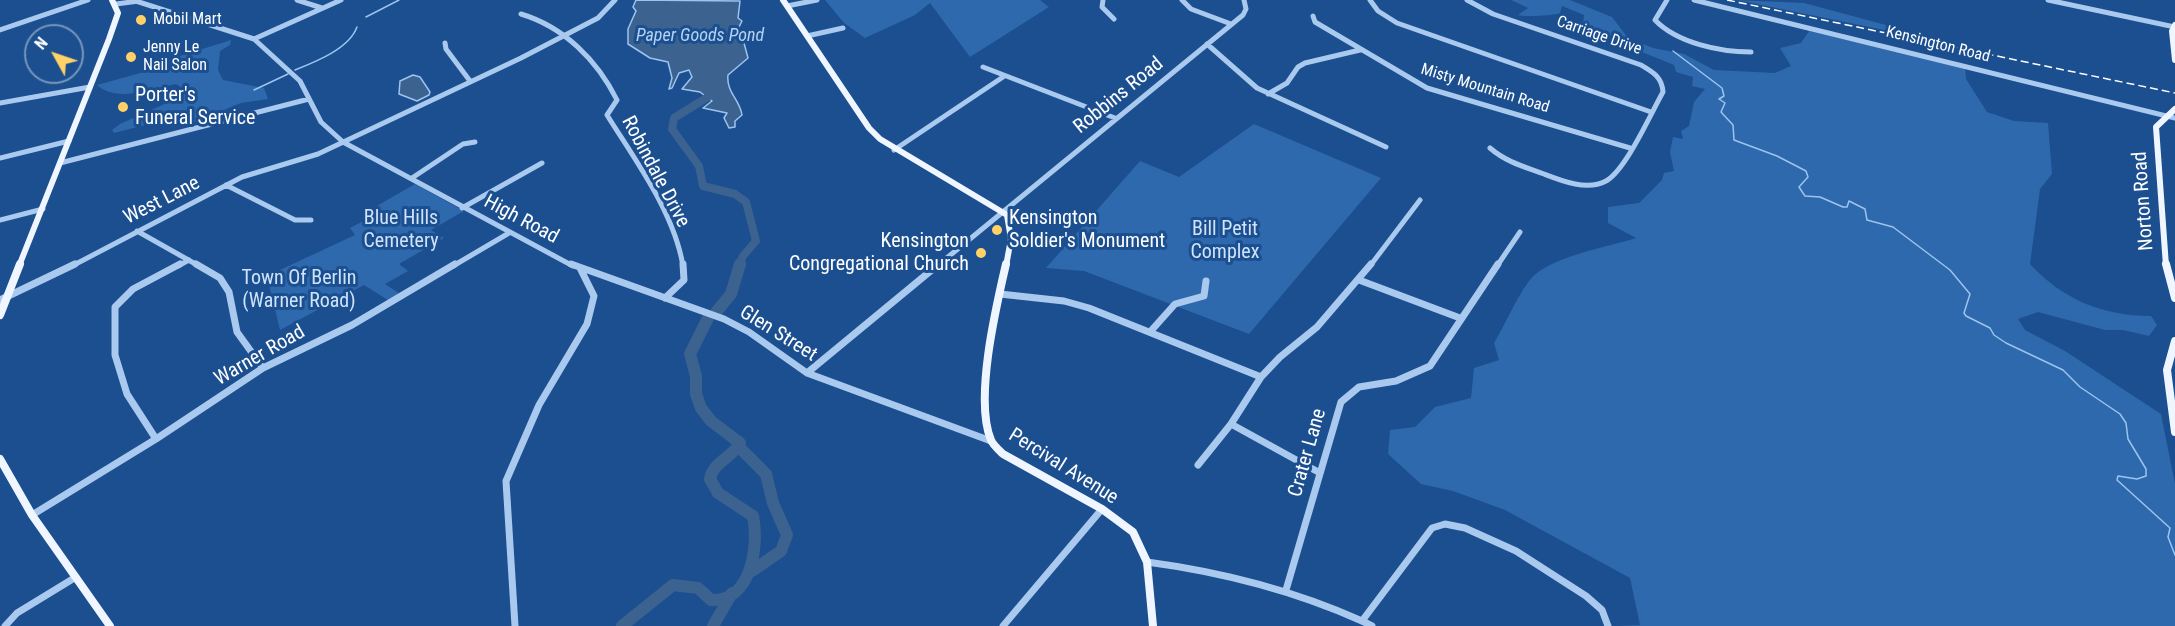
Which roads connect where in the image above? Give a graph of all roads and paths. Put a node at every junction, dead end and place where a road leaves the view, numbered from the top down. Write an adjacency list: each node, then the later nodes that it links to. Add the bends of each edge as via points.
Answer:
1 (88, 0): 25 (street)
2 (146, 0): 15 (street)
3 (297, 0): 18 (street)
4 (341, 0): 18 (street)
5 (615, 0): 26 (street, West Lane, via 603,15)
6 (817, 0): 17 (street)
7 (1103, 0): 21 (street, via 1102,7)
8 (1182, 0): 22 (street, via 1191,9)
9 (1244, 0): 22 (street, Robbins Road, via 1243,15)
10 (1370, 0): 42 (street, via 1397,22)
11 (1467, 0): 42 (street, Carriage Drive, via 1483,10 1650,70 1663,86)
12 (1667, 0): 32 (street, via 1655,20 1665,30)
13 (1694, 0): 43 (street, Kensington Road)
14 (2048, 0): 23 (street)
15 (136, 1): 16 (street); 28 (street, High Road)
16 (114, 2): 37 (main road, via 116,20)
17 (785, 3): 27 (main road)
18 (322, 8): 28 (street)
19 (520, 14): 26 (street, via 532,16)
20 (1313, 16): 31 (street, Misty Mountain Road, via 1315,22)
21 (1114, 19)
22 (1231, 24): 30 (street, Robbins Road)
23 (2174, 26): 33 (main road)
24 (843, 28): 27 (street)
25 (0, 30)
26 (564, 36): 36 (street, West Lane); 73 (street, Robindale Drive, via 609,81 617,100 608,115 652,189 685,264 684,280)
27 (807, 36): 52 (main road, via 869,128)
28 (254, 39): 39 (street, High Road, via 293,74)
29 (445, 43): 36 (street)
30 (1207, 44): 38 (street, via 1246,80); 44 (street, Robbins Road)
31 (1360, 50): 38 (street, via 1305,63 1287,83); 51 (street, Misty Mountain Road, via 1427,88)
32 (1751, 52)
33 (2175, 60)
34 (983, 67): 35 (street)
35 (1003, 77): 44 (street); 52 (street)
36 (470, 81): 47 (street, West Lane)
37 (90, 87): 40 (street); 46 (main road)
38 (1268, 94): 49 (street)
39 (309, 99): 47 (street, High Road, via 321,122); 54 (street)
40 (0, 103)
41 (2175, 109): 43 (main road)
42 (1651, 112): 51 (street, Carriage Drive)
43 (2165, 116): 45 (street, Kensington Road); 74 (main road, Norton Road, via 2156,127 2157,179 2164,259)
44 (1115, 118): 61 (street, Robbins Road)
45 (2175, 118)
46 (69, 141): 53 (street); 54 (main road)
47 (343, 142): 56 (street, High Road); 57 (street, West Lane)
48 (475, 142): 56 (street, via 463,144)
49 (1386, 147)
50 (1490, 148): 51 (street, Carriage Drive, via 1504,158 1554,178 1589,184 1613,176)
51 (1630, 148)
52 (894, 150): 61 (main road)
53 (0, 158)
54 (60, 163): 60 (main road)
55 (542, 164): 59 (street)
56 (412, 178): 59 (street, High Road)
57 (226, 185): 63 (street, via 295,220); 64 (street, West Lane)
58 (1420, 200): 69 (street)
59 (462, 208): 66 (street, High Road)
60 (43, 209): 62 (street); 72 (main road)
61 (1004, 211): 71 (main road, Percival Avenue, via 1010,220 1011,238); 80 (street, Robbins Road)
62 (0, 220)
63 (311, 220)
64 (137, 231): 67 (street); 72 (street, West Lane)
65 (1520, 232): 76 (street, Crater Lane)
66 (509, 233): 68 (street, High Road); 79 (street, Warner Road, via 352,325)
67 (189, 260): 79 (street, via 220,278 229,292 237,333); 85 (street, via 134,289 115,308 115,355 127,394)
68 (581, 270): 73 (street, Glen Street); 98 (street, via 594,296 587,324 539,405 506,481)
69 (1359, 280): 76 (street); 81 (street, via 1317,327)
70 (1206, 281): 77 (street, via 1204,296 1175,304)
71 (1000, 294): 77 (street, via 1064,301); 86 (main road, Percival Avenue, via 989,358 987,409)
72 (3, 298): 75 (main road)
73 (665, 298): 80 (street, Glen Street, via 740,327)
74 (2175, 298)
75 (0, 315)
76 (1460, 318): 89 (street, Crater Lane, via 1430,366 1396,381 1359,387 1341,402)
77 (1150, 332): 81 (street)
78 (2175, 341): 82 (main road, via 2166,370)
79 (263, 369): 85 (street, Warner Road)
80 (807, 373): 86 (street, Glen Street)
81 (1261, 377): 83 (street)
82 (2172, 398): 84 (main road)
83 (1232, 424): 88 (street); 89 (street)
84 (2175, 432)
85 (156, 439): 91 (street, Warner Road)
86 (991, 441): 90 (main road, Percival Avenue, via 1003,454)
87 (0, 459): 91 (main road)
88 (1198, 465)
89 (1320, 473): 94 (street, Crater Lane)
90 (1102, 509): 92 (main road, Percival Avenue, via 1133,532); 99 (street)
91 (32, 514): 93 (main road)
92 (1147, 562): 94 (street); 100 (main road, Percival Avenue)
93 (76, 577): 96 (street, via 17,613); 97 (main road)
94 (1286, 590): 95 (street)
95 (1362, 621): 101 (street); 102 (street, via 1432,528 1445,523 1482,535 1547,570 1600,607)
96 (5, 626)
97 (110, 626)
98 (515, 626)
99 (1003, 626)
100 (1153, 626)
101 (1372, 626)
102 (1608, 626)

